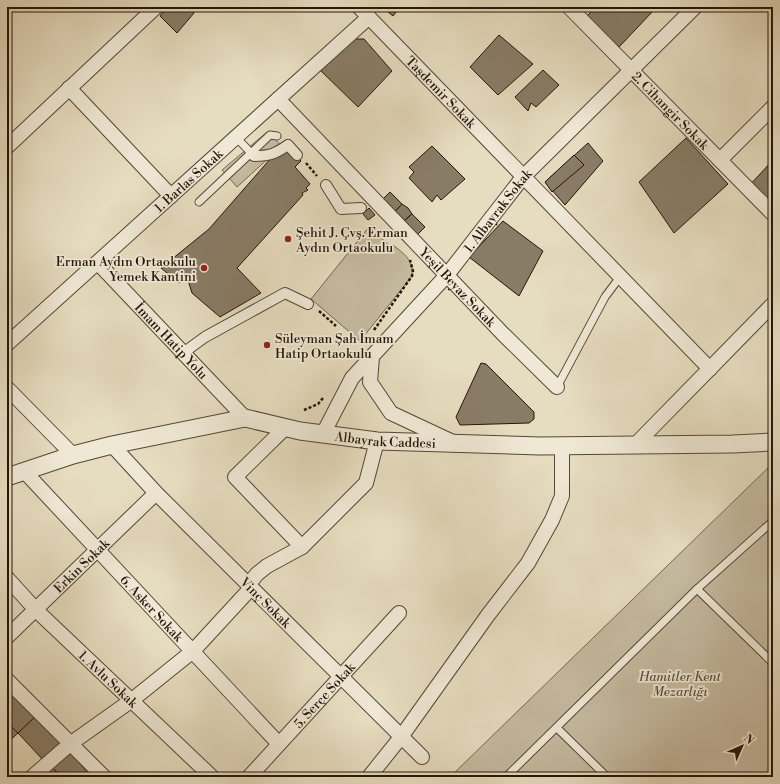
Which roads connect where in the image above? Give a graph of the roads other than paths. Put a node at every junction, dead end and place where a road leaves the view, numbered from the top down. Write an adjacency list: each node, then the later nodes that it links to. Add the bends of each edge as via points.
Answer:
1 (156, 7): 6 (street)
2 (569, 7): 5 (street, 2. Cihangir Sokak)
3 (695, 7): 5 (street, 1. Albayrak Sokak)
4 (364, 12): 7 (street, 1. Barlas Sokak); 15 (street, Taşdemir Sokak)
5 (631, 70): 14 (street, 2. Cihangir Sokak); 15 (street, 1. Albayrak Sokak)
6 (69, 88): 11 (street); 17 (street)
7 (278, 99): 10 (street, 1. Barlas Sokak); 22 (street, Yeşil Beyaz Sokak)
8 (773, 107): 14 (street)
9 (277, 136): 12 (lane, via 270,135)
10 (236, 137): 12 (lane); 17 (street, 1. Barlas Sokak)
11 (7, 147)
12 (250, 153): 13 (street, via 254,156 268,156 288,144); 18 (lane)
13 (297, 155)
14 (720, 160): 20 (street, 2. Cihangir Sokak)
15 (523, 177): 22 (street, 1. Albayrak Sokak); 23 (street, Taşdemir Sokak)
16 (326, 185): 19 (street, via 341,209)
17 (171, 196): 21 (street, 1. Barlas Sokak)
18 (199, 202)
19 (361, 208)
20 (773, 214)
21 (98, 262): 26 (street, 1. Barlas Sokak); 27 (street, İmam Hatip Yolu)
22 (447, 275): 28 (street, 1. Albayrak Sokak); 30 (street, Yeşil Beyaz Sokak)
23 (620, 277): 29 (street, Taşdemir Sokak); 30 (lane, via 604,297)
24 (308, 304): 27 (street, via 285,293 205,337)
25 (773, 304): 29 (street)
26 (7, 344)
27 (183, 353): 32 (street, İmam Hatip Yolu)
28 (372, 357): 34 (street, 1. Albayrak Sokak, via 352,378); 37 (street, via 370,382 391,413)
29 (710, 369): 39 (street)
30 (557, 387)
31 (7, 388): 41 (street)
32 (245, 418): 33 (street, Albayrak Caddesi); 38 (street, Albayrak Caddesi)
33 (286, 427): 34 (street, Albayrak Caddesi); 46 (street, via 235,477)
34 (323, 434): 35 (street, Albayrak Caddesi)
35 (377, 441): 37 (street, Albayrak Caddesi); 46 (street, via 366,483)
36 (773, 442): 39 (street, Albayrak Caddesi)
37 (457, 444): 40 (street, Albayrak Caddesi)
38 (112, 445): 41 (street, Albayrak Caddesi); 44 (street, Vinç Sokak)
39 (635, 445): 40 (street, Albayrak Caddesi)
40 (562, 446): 60 (street, via 562,496 552,520 528,563)
41 (73, 455): 42 (street, Albayrak Caddesi)
42 (25, 472): 43 (street, Albayrak Caddesi); 47 (street, 6. Asker Sokak)
43 (7, 477)
44 (156, 494): 47 (street, Erkin Sokak); 49 (street, Vinç Sokak)
45 (773, 521): 50 (lane)
46 (302, 546): 49 (street, via 267,566 257,574)
47 (99, 549): 51 (street, Erkin Sokak); 54 (street, 6. Asker Sokak)
48 (7, 578): 51 (street, 1. Avlu Sokak)
49 (250, 587): 54 (street); 56 (street, Vinç Sokak)
50 (697, 589): 55 (lane); 59 (lane)
51 (36, 610): 53 (street, Erkin Sokak); 58 (street, 1. Avlu Sokak)
52 (399, 613): 56 (street, 5. Serçe Sokak)
53 (7, 637)
54 (193, 651): 58 (street); 62 (street, 6. Asker Sokak)
55 (773, 663)
56 (341, 677): 60 (street, Vinç Sokak); 62 (street, 5. Serçe Sokak)
57 (9, 686): 61 (street)
58 (132, 700): 61 (street); 66 (street, 1. Avlu Sokak)
59 (557, 728): 69 (lane); 70 (lane)
60 (401, 737): 63 (street, Vinç Sokak); 68 (street)
61 (70, 744): 64 (street); 65 (street)
62 (280, 744): 67 (street, 5. Serçe Sokak)
63 (422, 757)
64 (32, 777)
65 (102, 777)
66 (212, 777)
67 (249, 777)
68 (369, 777)
69 (506, 777)
70 (607, 777)

